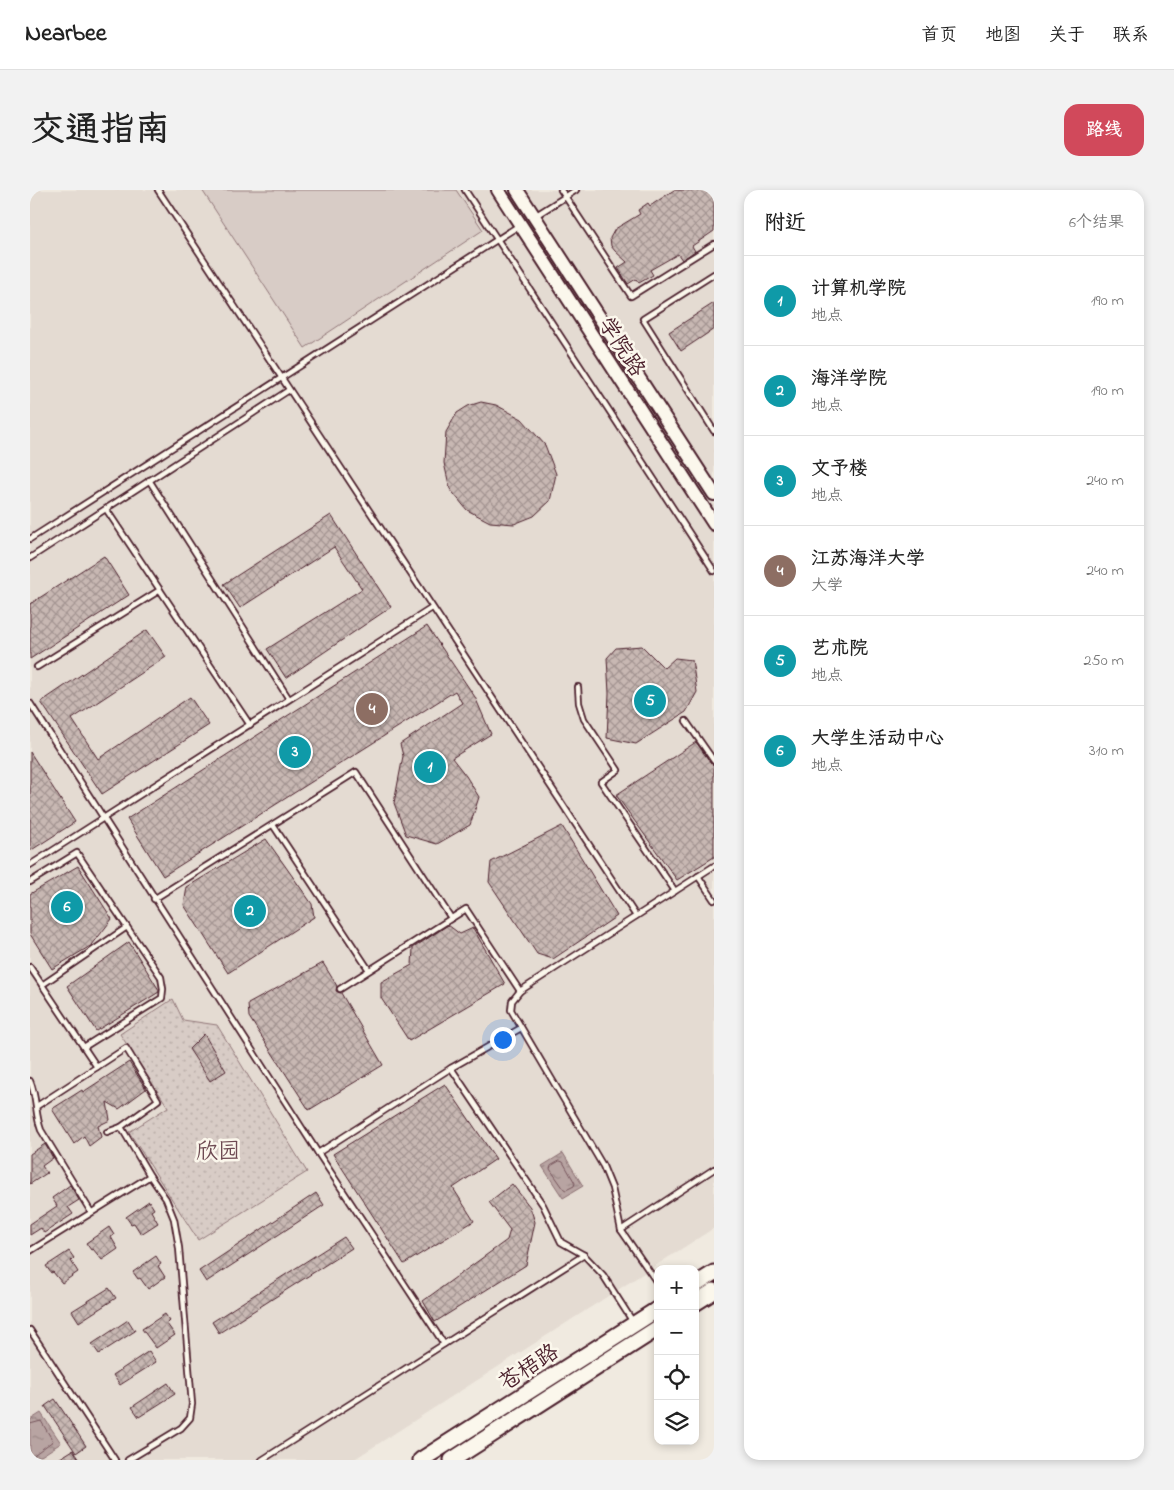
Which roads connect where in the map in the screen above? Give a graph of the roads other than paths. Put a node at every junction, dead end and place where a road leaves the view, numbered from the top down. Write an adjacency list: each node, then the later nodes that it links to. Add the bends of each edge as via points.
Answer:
1 (158, 190): 13 (lane)
2 (466, 190): 10 (lane)
3 (498, 190): 9 (main road, 学院路)
4 (517, 190): 8 (main road, 学院路)
5 (561, 190): 7 (lane)
6 (576, 190): 7 (lane)
7 (565, 197): 8 (lane); 11 (lane, via 631,296)
8 (534, 217): 17 (main road, 学院路)
9 (521, 225): 10 (lane); 19 (main road, 学院路)
10 (498, 238): 13 (lane); 22 (lane)
11 (714, 244)
12 (714, 274): 15 (lane, via 643,320)
13 (280, 377): 14 (lane); 20 (lane)
14 (288, 390): 16 (lane); 24 (lane)
15 (714, 431)
16 (149, 480): 18 (lane); 27 (lane)
17 (714, 494)
18 (106, 509): 21 (lane); 23 (lane)
19 (714, 524)
20 (30, 539)
21 (30, 558)
22 (714, 571)
23 (160, 590): 25 (lane); 30 (lane)
24 (432, 608): 27 (lane); 41 (lane)
25 (37, 667)
26 (578, 687): 38 (lane, via 584,719 618,770 601,782)
27 (289, 699): 30 (lane)
28 (30, 703): 32 (lane)
29 (686, 721): 31 (lane)
30 (250, 725): 32 (lane)
31 (714, 761)
32 (103, 818): 34 (lane); 39 (lane)
33 (273, 824): 39 (lane); 42 (lane, via 356,772); 45 (lane)
34 (30, 865)
35 (714, 866): 36 (lane)
36 (698, 876): 38 (lane); 40 (lane)
37 (30, 882): 43 (lane, via 77,852)
38 (675, 891): 41 (lane)
39 (154, 899): 57 (lane)
40 (714, 900)
41 (636, 916): 48 (lane)
42 (451, 918): 45 (lane); 48 (lane, via 466,909)
43 (127, 927): 46 (lane); 50 (lane, via 161,978 162,998)
44 (30, 967): 46 (lane)
45 (369, 970): 47 (lane)
46 (42, 985): 50 (lane)
47 (340, 989)
48 (520, 990): 49 (lane, via 512,1001 511,1010)
49 (521, 1028): 52 (lane); 61 (lane, via 603,1166 612,1188)
50 (84, 1048): 51 (lane)
51 (97, 1067): 54 (lane); 55 (lane, via 126,1048 158,1100)
52 (452, 1068): 57 (lane); 63 (lane, via 543,1205 561,1242)
53 (30, 1081): 54 (lane)
54 (37, 1106): 60 (lane, via 40,1130)
55 (121, 1127): 56 (lane); 59 (lane)
56 (107, 1132)
57 (318, 1154): 73 (lane)
58 (714, 1169): 61 (lane)
59 (150, 1176): 60 (lane); 75 (lane, via 166,1199 174,1219 192,1404 190,1418 182,1428)
60 (91, 1212): 62 (lane)
61 (621, 1230): 65 (lane)
62 (30, 1251)
63 (584, 1255): 70 (lane, via 603,1275); 73 (lane)
64 (714, 1272): 66 (main road)
65 (654, 1278)
66 (699, 1282)
67 (714, 1291): 68 (main road)
68 (699, 1300)
69 (656, 1310): 70 (main road, 苍梧路)
70 (634, 1324): 77 (main road, 苍梧路)
71 (30, 1330): 74 (lane)
72 (654, 1331): 78 (main road, 苍梧路)
73 (444, 1344): 76 (lane)
74 (115, 1460)
75 (128, 1460)
76 (262, 1460)
77 (421, 1460)
78 (452, 1460)

